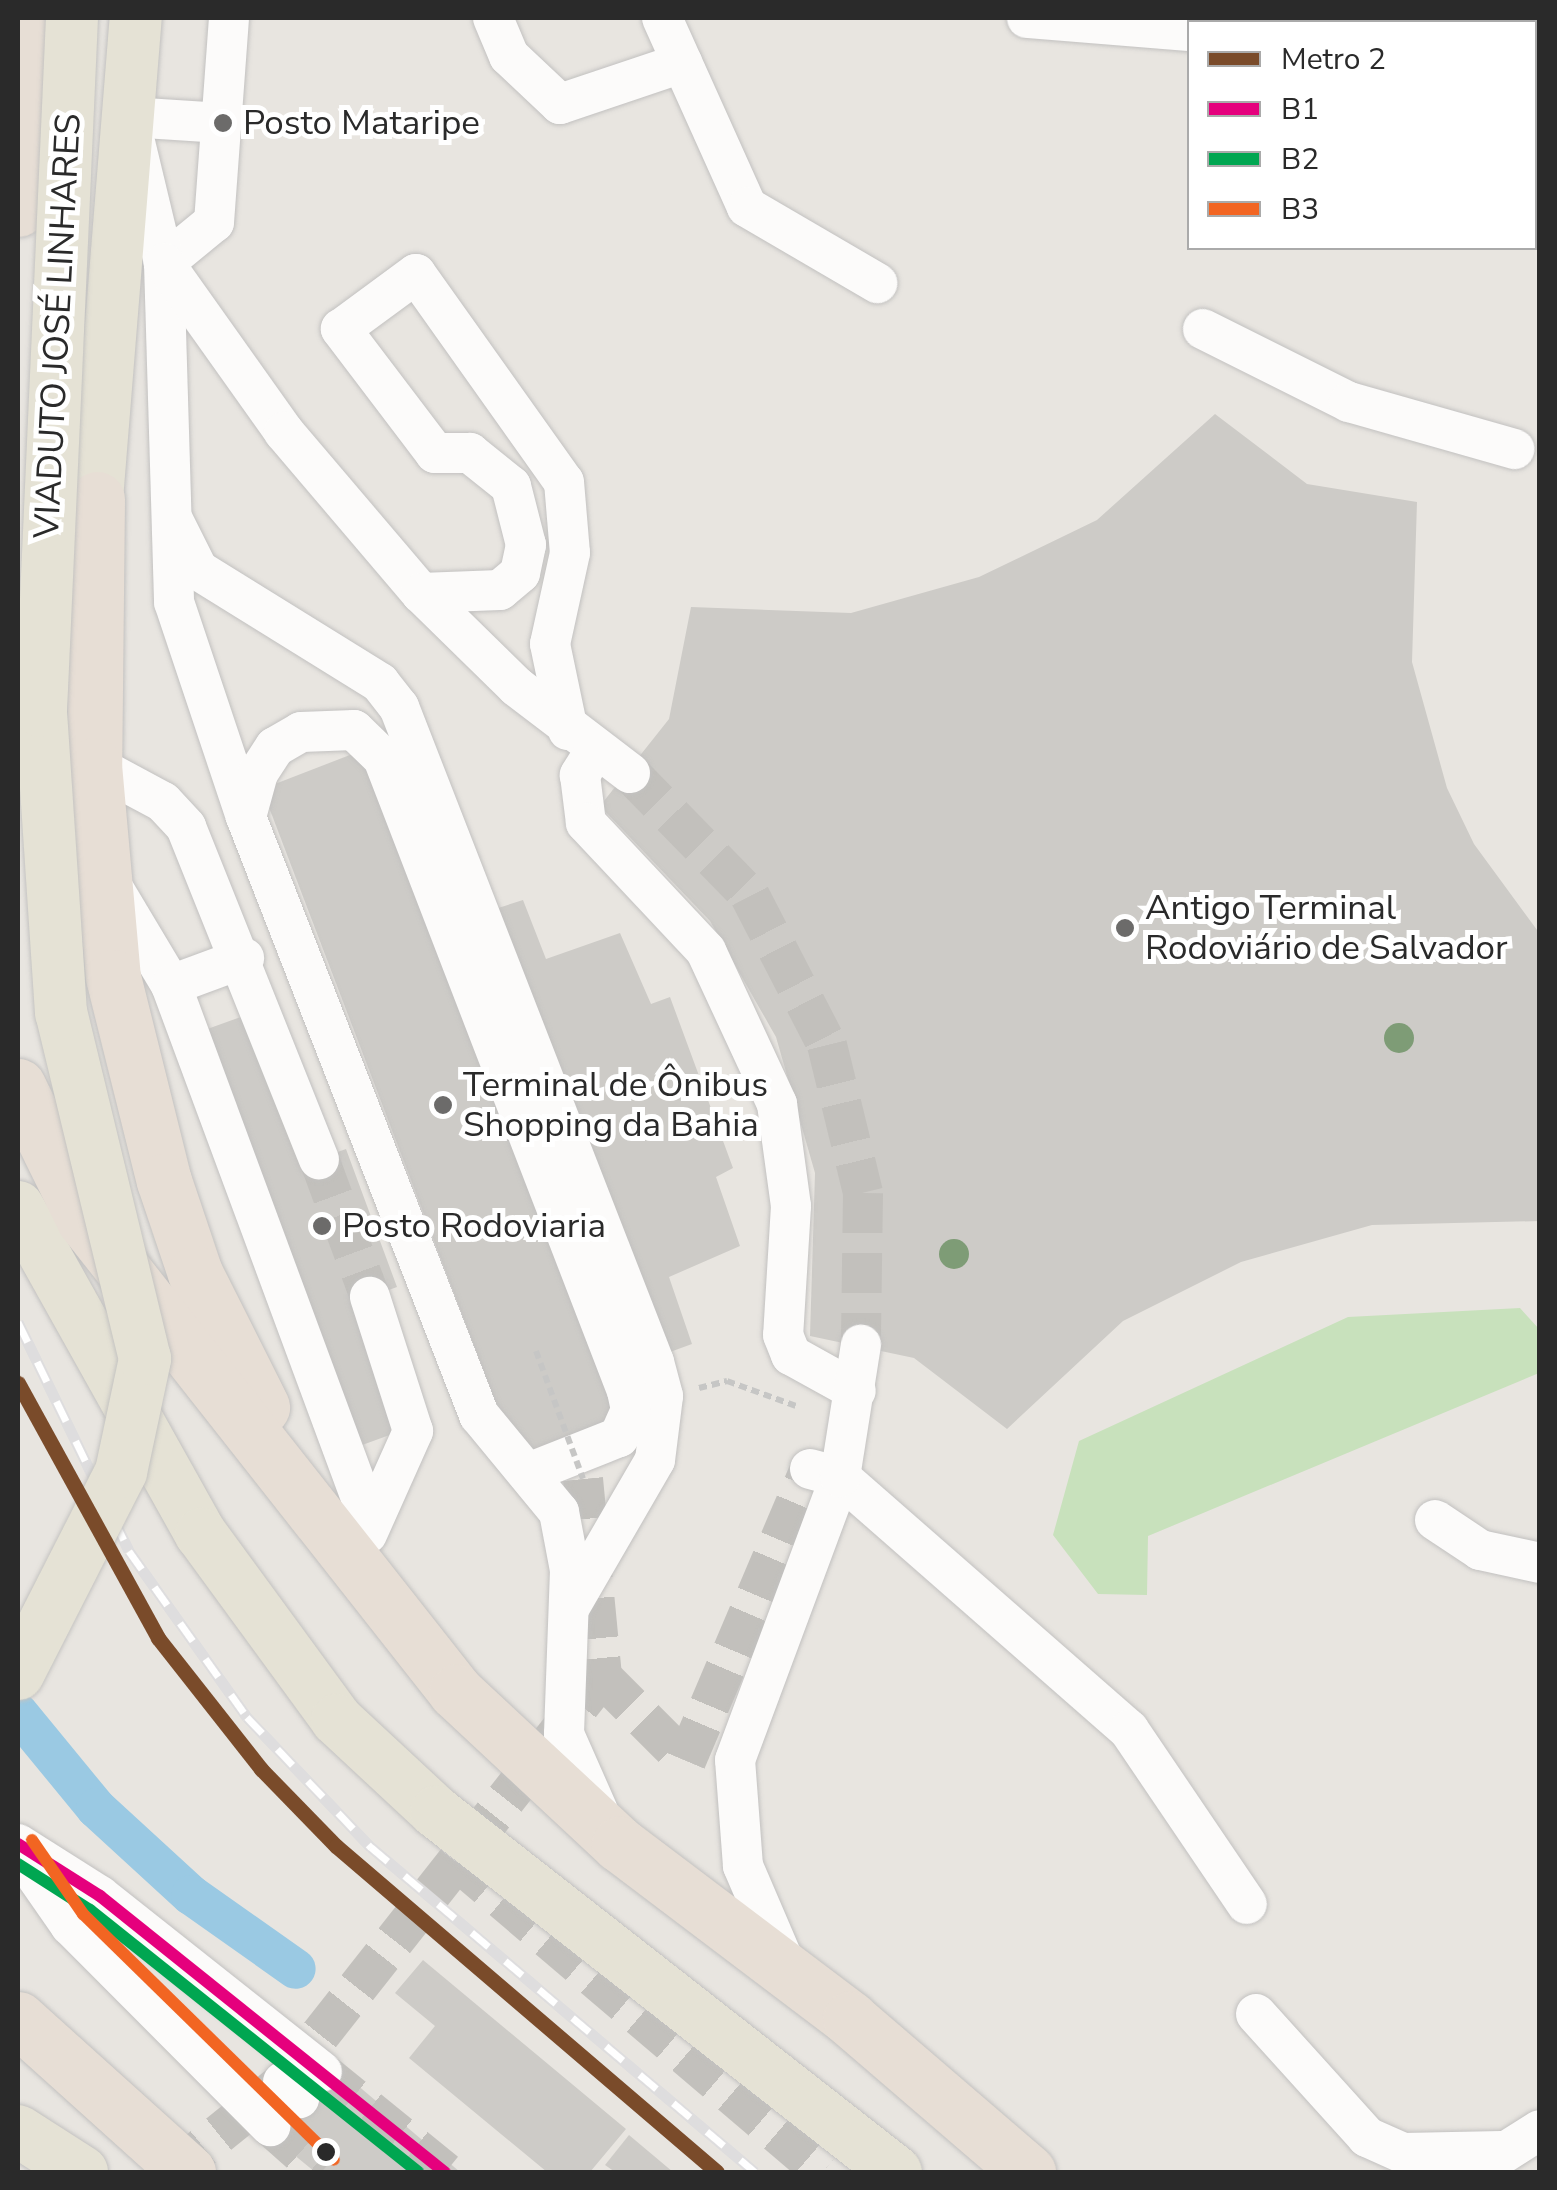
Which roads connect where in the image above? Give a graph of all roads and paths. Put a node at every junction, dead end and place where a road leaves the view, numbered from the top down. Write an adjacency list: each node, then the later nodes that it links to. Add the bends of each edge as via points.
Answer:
1 (33, 18): 12 (highway)
2 (72, 18): 43 (main road, VIADUTO JOSÉ LINHARES, bridge, via 41,711 61,1013 145,1359 121,1472)
3 (136, 18): 10 (main road)
4 (229, 18): 11 (street)
5 (492, 18): 9 (street, via 510,56 560,104)
6 (662, 18): 9 (street)
7 (1027, 18): 8 (street)
8 (1187, 31)
9 (682, 63): 14 (street, via 746,207)
10 (129, 117): 11 (street); 13 (street); 18 (main road)
11 (222, 123): 13 (street, via 214,222)
12 (18, 210)
13 (164, 263): 17 (street); 19 (street, via 284,432)
14 (877, 282)
15 (1203, 329): 16 (street, via 1349,402)
16 (1514, 449)
17 (165, 498): 23 (street, via 174,602); 33 (street, via 198,570 380,684 414,734)
18 (97, 499): 21 (highway)
19 (421, 593): 20 (street); 20 (street, via 500,590 520,572 526,545 511,486 470,453 435,453 341,329 416,274 564,482 570,553 550,644)
20 (582, 740): 22 (street); 34 (street, via 586,823 706,951 777,1104 791,1206 783,1335 790,1354)
21 (94, 765): 24 (highway); 25 (street, via 163,802 186,826)
22 (630, 773)
23 (246, 817): 36 (street, via 479,1415); 36 (street, via 267,760 301,732 354,730 383,758 631,1410 619,1437)
24 (102, 871): 26 (street); 41 (highway, via 134,1080 196,1273)
25 (244, 958): 26 (street); 28 (street)
26 (171, 985): 38 (street)
27 (18, 1086): 41 (highway, via 84,1220)
28 (319, 1159)
29 (18, 1206): 57 (main road, via 258,1620 337,1720 436,1812 566,1905)
30 (370, 1297): 38 (street, via 413,1432)
31 (861, 1345): 34 (street)
32 (536, 1351): 37 (path, bridge)
33 (663, 1396): 34 (path, via 728,1381); 42 (street, via 655,1460)
34 (853, 1409): 35 (street)
35 (825, 1473): 46 (street, via 1129,1730); 47 (street, via 735,1760 743,1866)
36 (528, 1474): 42 (street, via 559,1512)
37 (583, 1479)
38 (368, 1517): 41 (street)
39 (1436, 1520): 40 (street, via 1480,1550)
40 (1540, 1564)
41 (363, 1578): 44 (highway, via 456,1692)
42 (570, 1606): 44 (street, via 564,1734)
43 (18, 1674)
44 (619, 1844): 47 (highway)
45 (18, 1847): 50 (street, via 100,1896); 51 (street, via 70,1926)
46 (1248, 1904)
47 (790, 1972): 58 (highway)
48 (1256, 2014): 54 (street, via 1367,2137 1403,2153)
49 (18, 2019): 56 (highway)
50 (301, 2084)
51 (270, 2126)
52 (1540, 2130): 54 (street)
53 (18, 2131): 55 (main road)
54 (1490, 2162)
55 (82, 2172)
56 (188, 2172)
57 (896, 2172)
58 (1028, 2172)

